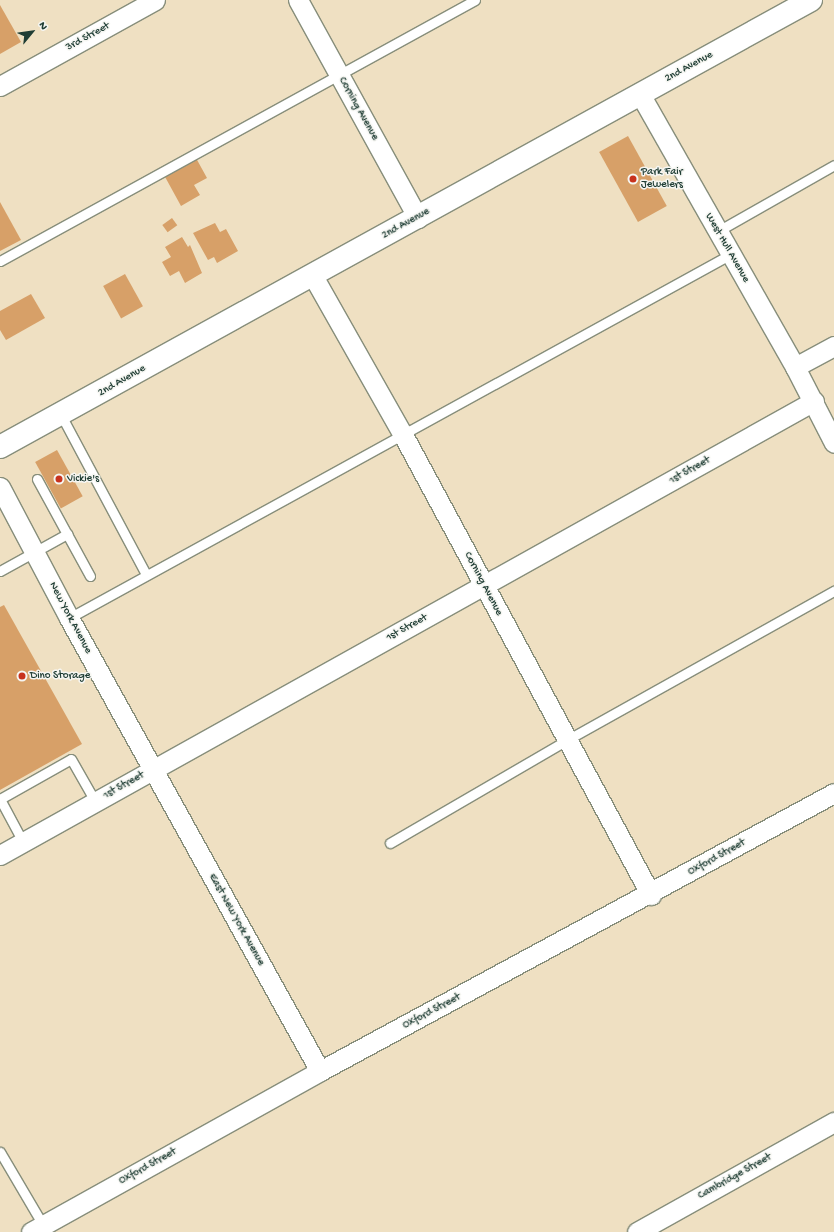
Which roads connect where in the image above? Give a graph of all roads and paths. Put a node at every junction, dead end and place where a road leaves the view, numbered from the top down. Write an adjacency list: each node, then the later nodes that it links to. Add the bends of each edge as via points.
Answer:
1 (155, 0): 6 (street, 3rd Street)
2 (298, 0): 5 (street, Corning Avenue)
3 (475, 0): 5 (lane)
4 (811, 0): 7 (main road, 2nd Avenue)
5 (338, 73): 9 (street, Corning Avenue); 12 (lane)
6 (0, 86)
7 (640, 94): 9 (main road, 2nd Avenue); 10 (street, West Hull Avenue)
8 (834, 165): 10 (lane)
9 (418, 218): 13 (main road, 2nd Avenue)
10 (718, 231): 11 (street, West Hull Avenue)
11 (731, 254): 15 (street, West Hull Avenue); 18 (lane)
12 (0, 261)
13 (313, 276): 17 (main road, 2nd Avenue); 18 (street, Corning Avenue)
14 (834, 346): 15 (street)
15 (795, 367): 16 (street, West Hull Avenue)
16 (814, 402): 19 (street, West Hull Avenue); 28 (street, 1st Street)
17 (61, 415): 20 (main road, 2nd Avenue); 26 (lane)
18 (402, 433): 26 (lane); 28 (street, Corning Avenue)
19 (834, 443)
20 (0, 447)
21 (37, 479): 23 (lane)
22 (0, 488): 24 (street, New York Avenue)
23 (67, 534): 24 (lane); 27 (lane)
24 (35, 553): 25 (lane); 30 (street, New York Avenue)
25 (0, 571)
26 (146, 574): 30 (lane)
27 (90, 576)
28 (484, 585): 31 (street, Corning Avenue); 32 (street, 1st Street)
29 (834, 591): 31 (lane)
30 (69, 618): 32 (street, New York Avenue)
31 (567, 740): 36 (lane); 38 (street, Corning Avenue)
32 (153, 769): 34 (street, 1st Street); 39 (street, East New York Avenue)
33 (834, 793): 38 (street, Oxford Street)
34 (95, 802): 35 (street, 1st Street); 35 (lane, via 71,759 0,799)
35 (23, 842): 37 (street, 1st Street)
36 (390, 843)
37 (0, 855)
38 (651, 895): 39 (street, Oxford Street)
39 (320, 1072): 42 (street, Oxford Street)
40 (834, 1122): 43 (street, Cambridge Street)
41 (0, 1152): 42 (lane)
42 (37, 1229)
43 (637, 1232)

